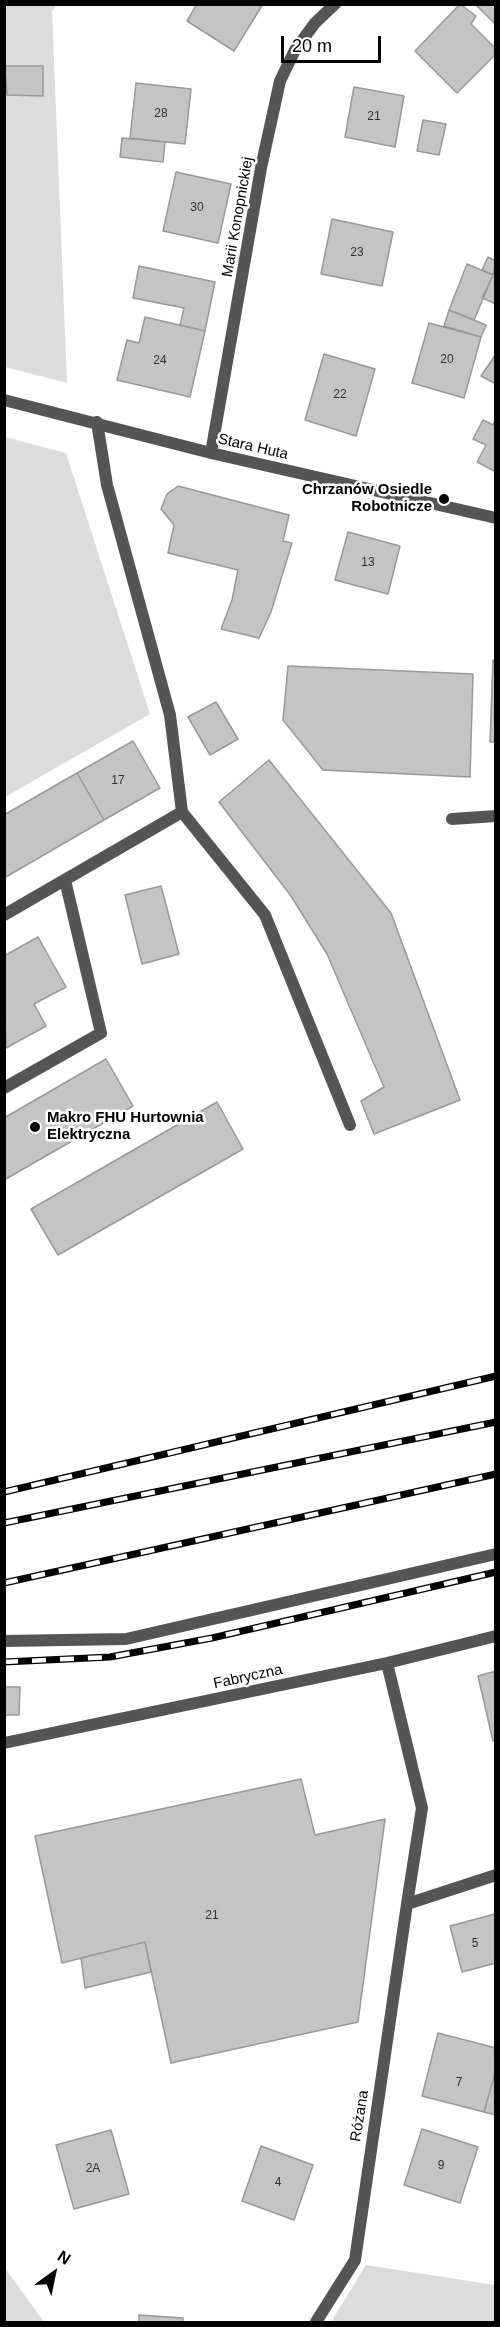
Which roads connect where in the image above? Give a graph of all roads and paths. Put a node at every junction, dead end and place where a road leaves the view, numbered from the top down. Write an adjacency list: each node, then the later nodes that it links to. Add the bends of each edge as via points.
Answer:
1 (335, 4): 4 (street, Marii Konopnickiej, via 295,50 280,81 261,168)
2 (4, 400): 3 (street, Stara Huta)
3 (97, 422): 4 (street, Stara Huta); 6 (street, via 107,485 170,715)
4 (212, 453): 5 (street, Stara Huta)
5 (495, 518)
6 (182, 812): 9 (street); 12 (street, via 265,915)
7 (495, 816): 8 (street)
8 (452, 819)
9 (65, 880): 10 (street); 11 (street, via 101,1033)
10 (4, 915)
11 (4, 1088)
12 (350, 1125)
13 (495, 1554): 15 (street, via 126,1639)
14 (495, 1636): 16 (street, Fabryczna)
15 (4, 1641)
16 (387, 1664): 17 (street, Fabryczna); 19 (street, Różana, via 422,1808)
17 (4, 1743)
18 (495, 1875): 19 (street)
19 (407, 1904): 20 (street, Różana, via 355,2260)
20 (316, 2322)

